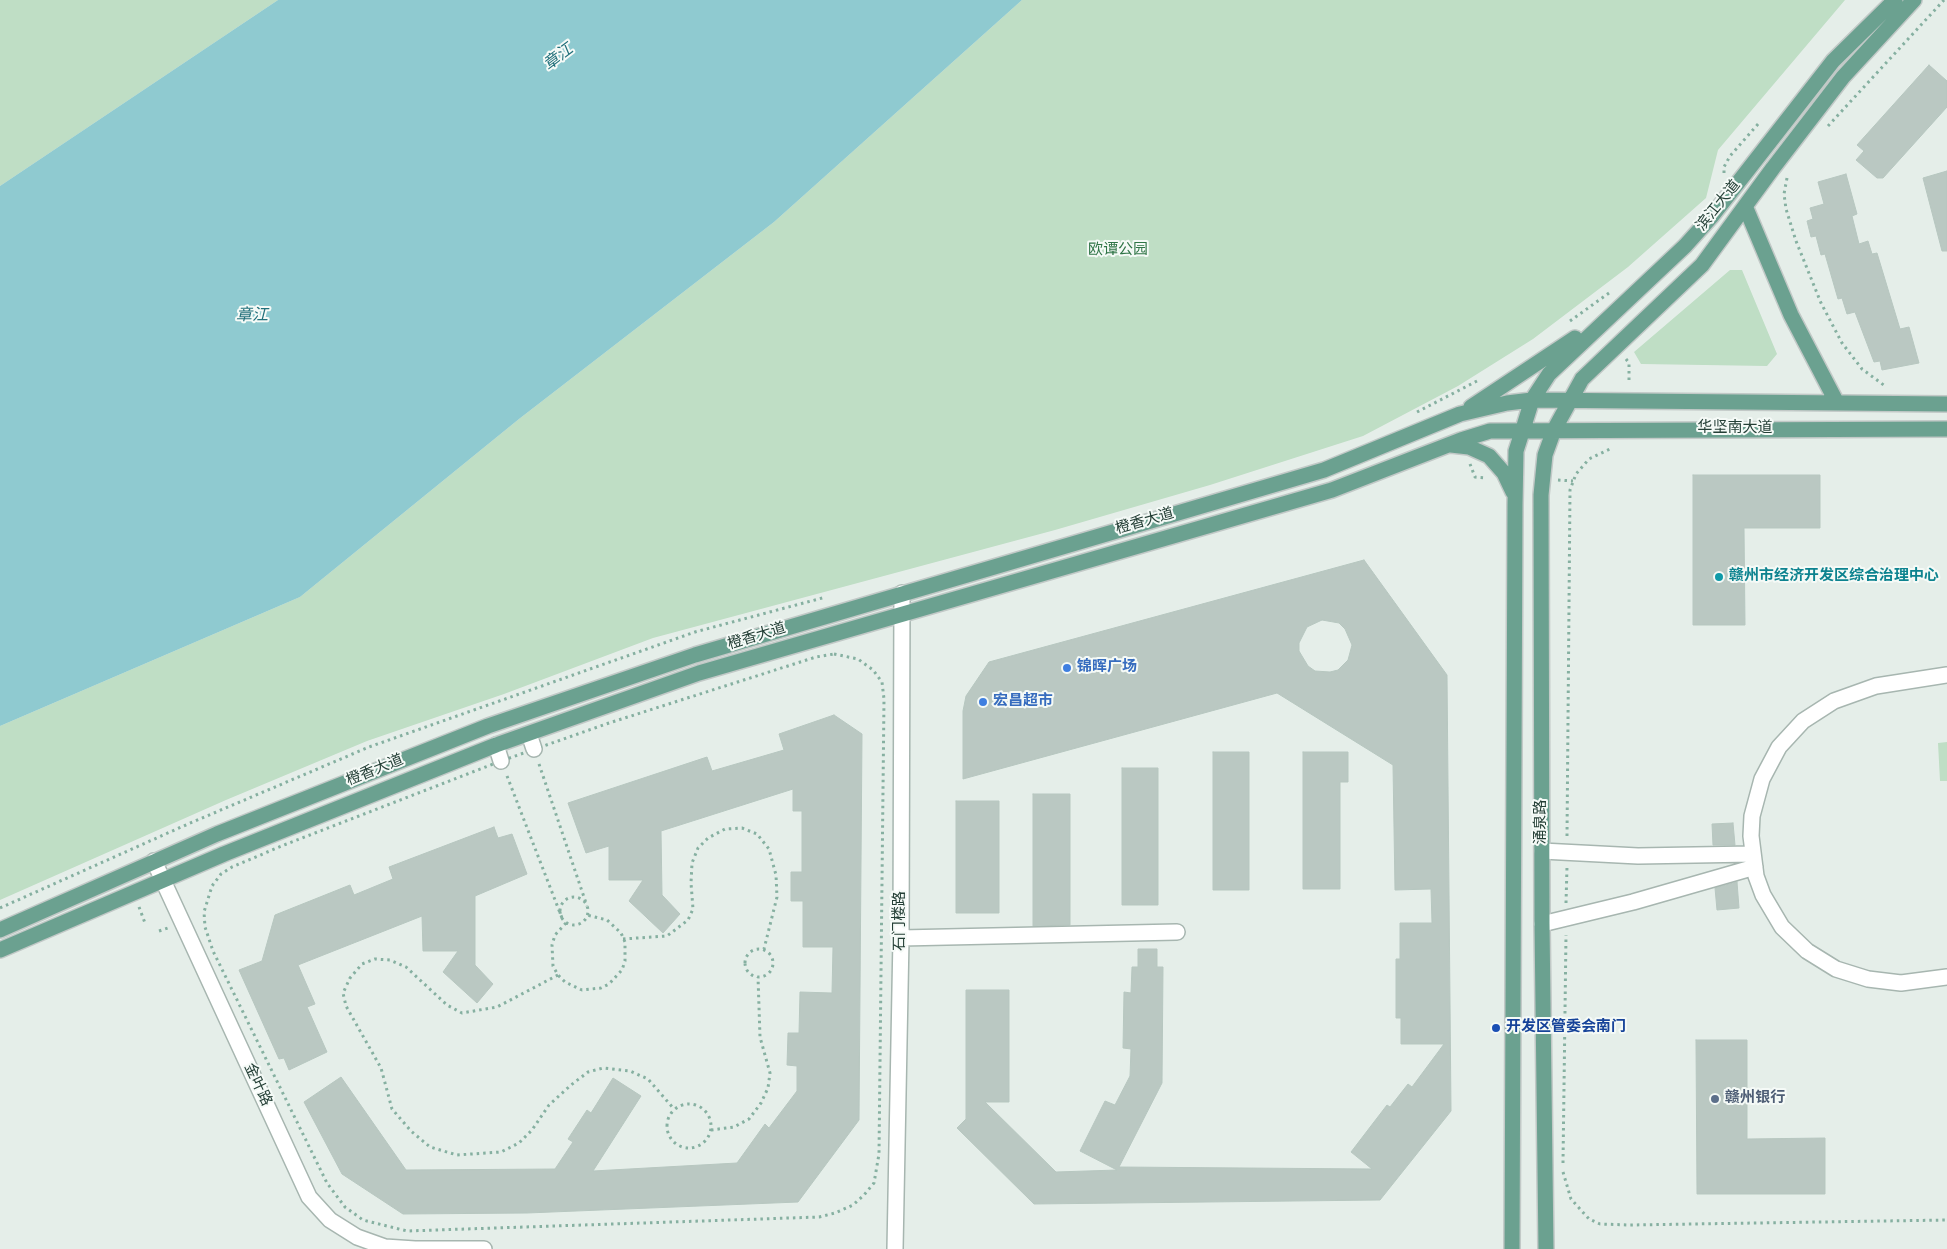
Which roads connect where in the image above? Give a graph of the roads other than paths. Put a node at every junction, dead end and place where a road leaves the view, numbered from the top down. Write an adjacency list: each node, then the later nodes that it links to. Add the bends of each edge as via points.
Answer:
1 (1895, 0): 4 (main road, 滨江大道, via 1833,61 1712,216 1685,246)
2 (1914, 0): 3 (main road, 滨江大道, via 1844,77)
3 (1745, 206): 6 (main road, 滨江大道, via 1702,265 1582,379); 7 (main road, via 1791,315)
4 (1631, 294): 5 (main road, 滨江大道, via 1549,374); 9 (main road, via 1543,361)
5 (1532, 400): 6 (main road, 华坚南大道); 9 (main road, 橙香大道); 11 (main road, 涌泉路)
6 (1570, 400): 7 (main road, 华坚南大道); 12 (main road, 涌泉路)
7 (1837, 403): 8 (main road, 华坚南大道)
8 (1947, 404)
9 (1460, 414): 15 (main road, 橙香大道, via 1324,470)
10 (1947, 429): 12 (main road, 华坚南大道)
11 (1523, 430): 12 (main road, 华坚南大道); 13 (main road, 橙香大道, via 1490,431); 14 (main road, 涌泉路, via 1516,452)
12 (1554, 430): 22 (main road, 涌泉路, via 1541,480)
13 (1447, 445): 14 (main road, via 1479,451 1497,464 1510,483); 16 (main road, 橙香大道, via 1332,490)
14 (1515, 505): 35 (main road, 涌泉路)
15 (902, 594): 16 (street, 石门楼路); 23 (main road, 橙香大道, via 695,655 488,726)
16 (902, 615): 18 (main road, 橙香大道, via 699,673); 29 (street, 石门楼路)
17 (1947, 675): 24 (street, via 1868,689 1834,702 1804,721 1779,747 1762,779 1752,816)
18 (529, 734): 19 (main road, 橙香大道); 20 (street)
19 (496, 745): 21 (street); 25 (main road, 橙香大道)
20 (534, 749)
21 (502, 761)
22 (1542, 851): 24 (street); 26 (main road, 涌泉路)
23 (154, 861): 25 (street, 金叶路); 27 (main road, 橙香大道)
24 (1753, 861): 26 (street, via 1633,902); 31 (street, via 1763,895 1777,920 1794,940 1821,961 1852,975 1885,982 1918,982)
25 (162, 880): 30 (main road, 橙香大道); 32 (street, 金叶路, via 309,1196 330,1220 357,1237 385,1247)
26 (1542, 924): 36 (main road, 涌泉路)
27 (0, 930)
28 (1177, 932): 29 (street)
29 (901, 938): 34 (street, 石门楼路)
30 (0, 950)
31 (1947, 977)
32 (415, 1249): 33 (street, 金叶路)
33 (484, 1249)
34 (895, 1249)
35 (1512, 1249)
36 (1546, 1249)

